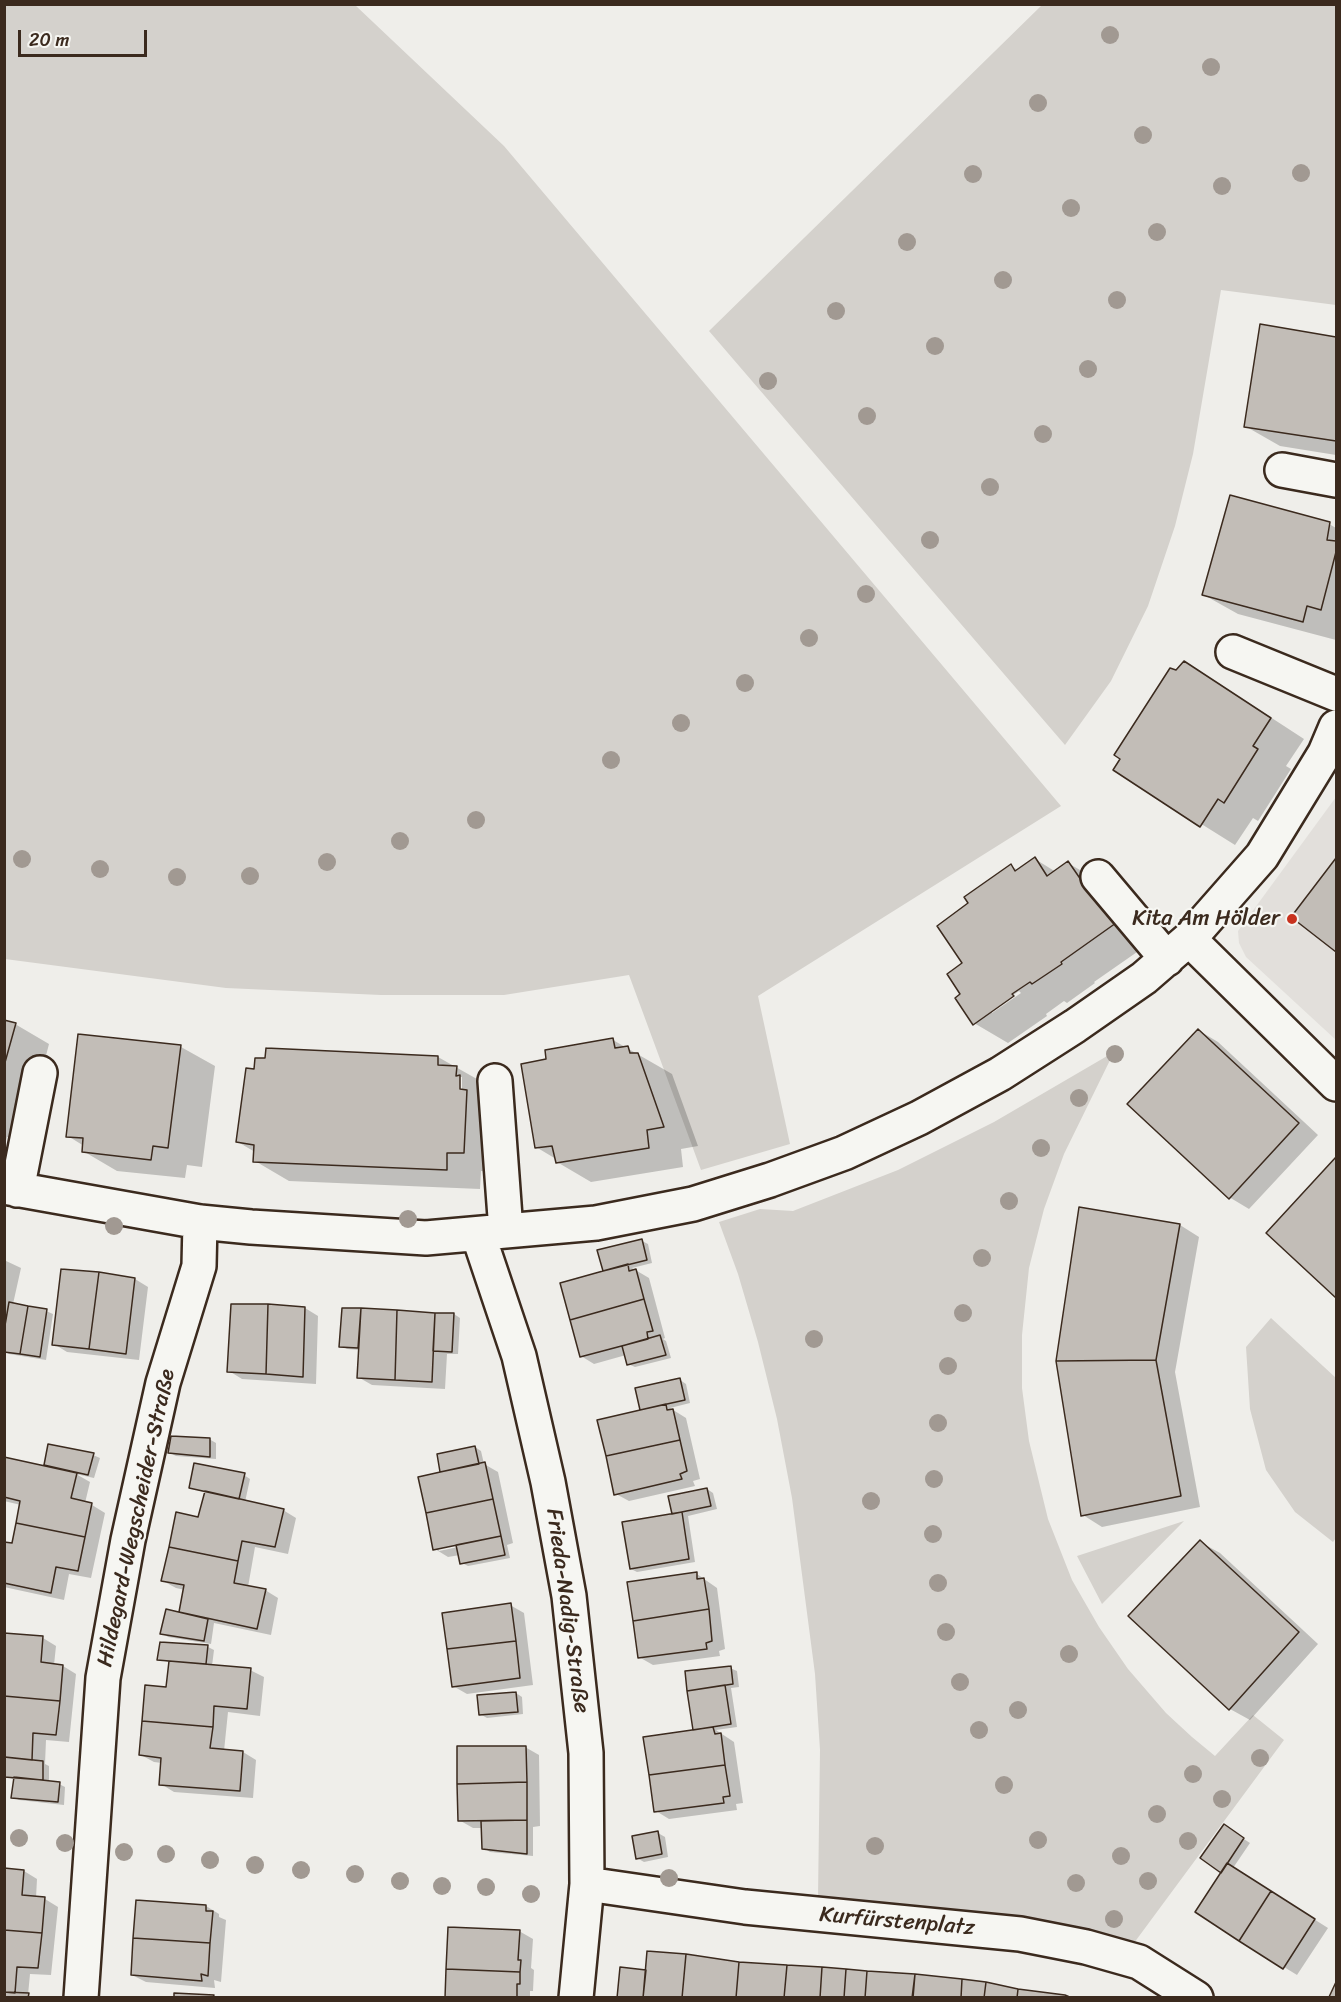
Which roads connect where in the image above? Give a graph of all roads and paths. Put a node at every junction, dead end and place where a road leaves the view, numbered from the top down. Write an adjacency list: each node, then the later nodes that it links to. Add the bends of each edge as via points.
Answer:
1 (1282, 470): 2 (street)
2 (1336, 480)
3 (1233, 652): 4 (street)
4 (1336, 694)
5 (1336, 727): 7 (street, via 1325,753 1262,856)
6 (1098, 877): 7 (street)
7 (1178, 949): 10 (street); 13 (street, via 1144,978 1000,1074 844,1153 693,1204 596,1223)
8 (40, 1073): 11 (street)
9 (495, 1081): 13 (street, Frieda-Nadig-Straße)
10 (1336, 1084)
11 (11, 1189): 12 (street)
12 (200, 1222): 13 (street, via 426,1238); 15 (street, Hildegard-Wegscheider-Straße, via 199,1266 163,1383 128,1540 103,1678)
13 (492, 1232): 14 (street, Frieda-Nadig-Straße, via 548,1482 569,1596 586,1753)
14 (587, 1884): 16 (street, Frieda-Nadig-Straße); 17 (street, Kurfürstenplatz, via 745,1907 1020,1934 1139,1962)
15 (81, 1998)
16 (576, 1998)
17 (1196, 1998)

